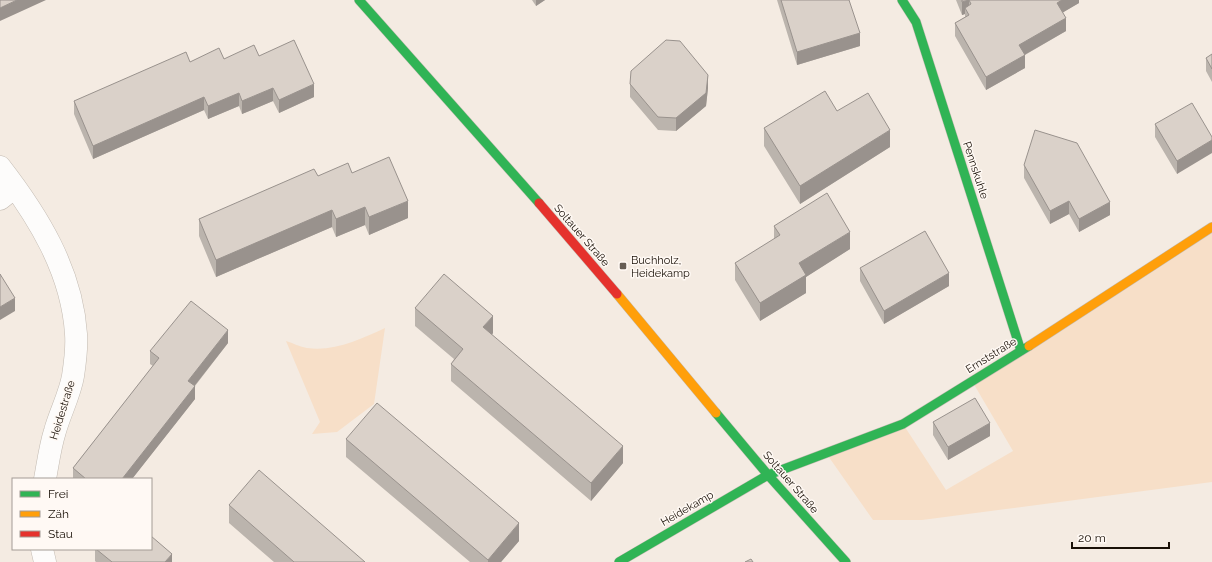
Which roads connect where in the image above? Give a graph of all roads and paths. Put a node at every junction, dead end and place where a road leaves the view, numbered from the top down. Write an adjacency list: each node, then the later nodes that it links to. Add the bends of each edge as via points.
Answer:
1 (359, 0): 7 (street, Soltauer Straße, via 575,244)
2 (902, 0): 6 (street, Pennskuhle, via 916,22)
3 (0, 167): 4 (street, Heidestraße)
4 (8, 193): 8 (street, Heidestraße, via 37,220 60,264 71,299 76,335 73,378 54,432)
5 (1212, 227): 6 (street, Ernststraße)
6 (1021, 351): 7 (street, Ernststraße, via 903,424)
7 (768, 475): 11 (street, Heidekamp); 12 (street, Soltauer Straße)
8 (45, 478)
9 (42, 550): 10 (street)
10 (45, 562)
11 (619, 562)
12 (846, 562)

